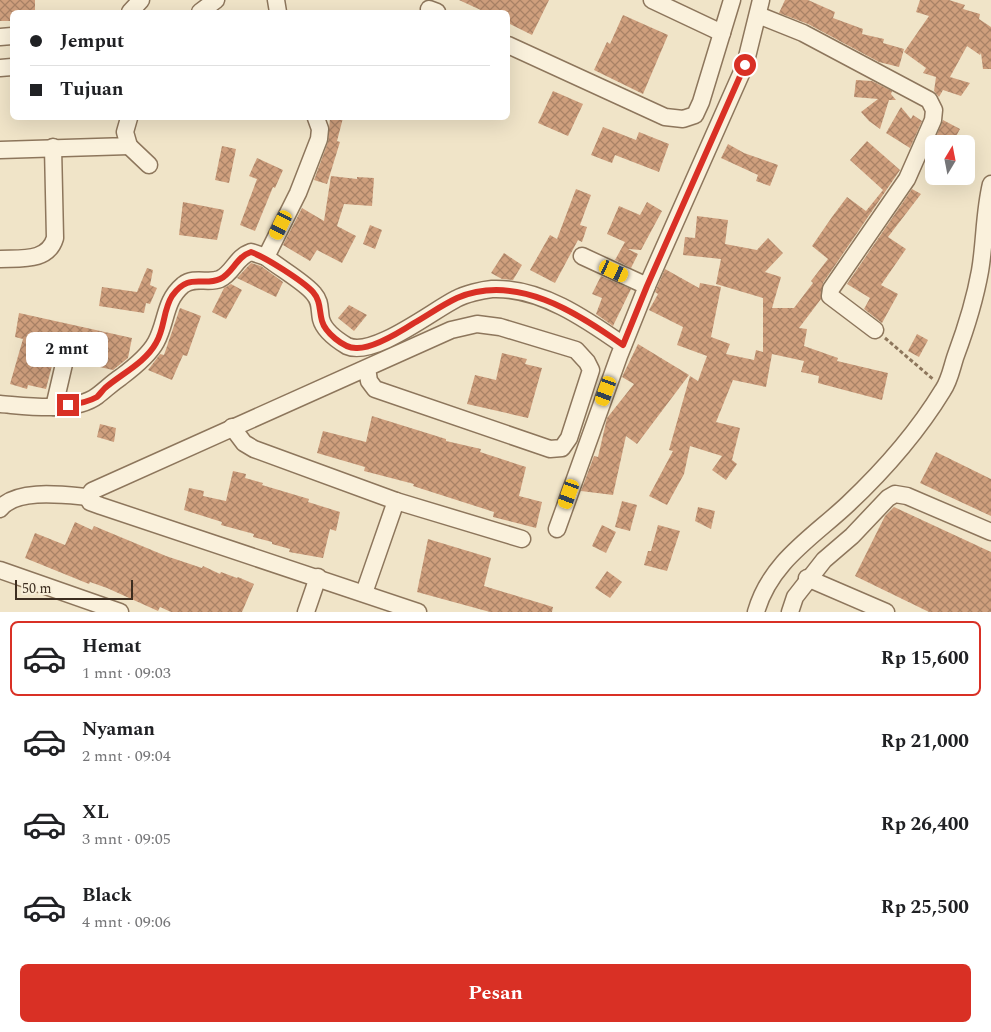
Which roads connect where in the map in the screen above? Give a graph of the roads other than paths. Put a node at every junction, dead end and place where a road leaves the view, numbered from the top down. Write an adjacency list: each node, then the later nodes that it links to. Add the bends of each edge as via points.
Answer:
1 (141, 0): 6 (street)
2 (216, 0): 7 (street)
3 (652, 0): 8 (street)
4 (732, 0): 8 (street)
5 (760, 8): 20 (street, via 745,65); 21 (street, via 929,100 934,110 933,120 907,178 831,290 830,296)
6 (132, 10)
7 (203, 10)
8 (722, 33): 9 (street, via 701,102 695,115 684,119 665,117)
9 (510, 46)
10 (128, 120): 12 (street)
11 (317, 120): 18 (street, via 319,139 298,193)
12 (128, 146): 13 (street); 15 (street)
13 (53, 147): 14 (street); 19 (street, via 53,245 36,258)
14 (0, 150)
15 (149, 166)
16 (991, 184): 41 (street, via 985,209 980,270 944,389 916,428 848,504 782,563)
17 (582, 256): 20 (street)
18 (266, 257): 22 (street, via 313,292 319,302 324,327 339,341 354,348 395,335 457,298 492,289 534,296 568,310); 26 (street, via 251,252 243,255 220,279 185,284 172,296 165,310 156,343 135,365 96,397 81,404)
19 (0, 259)
20 (647, 286): 22 (street)
21 (875, 330)
22 (623, 345): 31 (street)
23 (64, 364): 26 (street)
24 (367, 368): 24 (street, via 451,330 477,324 500,327 576,350 591,370 569,438 562,448 550,449 375,389 368,381); 27 (street)
25 (0, 404): 26 (street)
26 (54, 407)
27 (232, 427): 28 (street, via 92,491); 29 (street, via 244,443 254,449)
28 (88, 496): 30 (street, via 21,496 3,504); 35 (street, via 90,502 101,506)
29 (396, 501): 33 (street); 37 (street)
30 (0, 509)
31 (557, 529)
32 (991, 532): 36 (street, via 908,496 895,494)
33 (522, 539)
34 (0, 570): 38 (street)
35 (318, 577): 37 (street); 39 (street)
36 (808, 578): 42 (street, via 795,597); 43 (street)
37 (364, 594): 40 (street)
38 (120, 612)
39 (306, 612)
40 (417, 612)
41 (756, 612)
42 (790, 612)
43 (886, 612)

